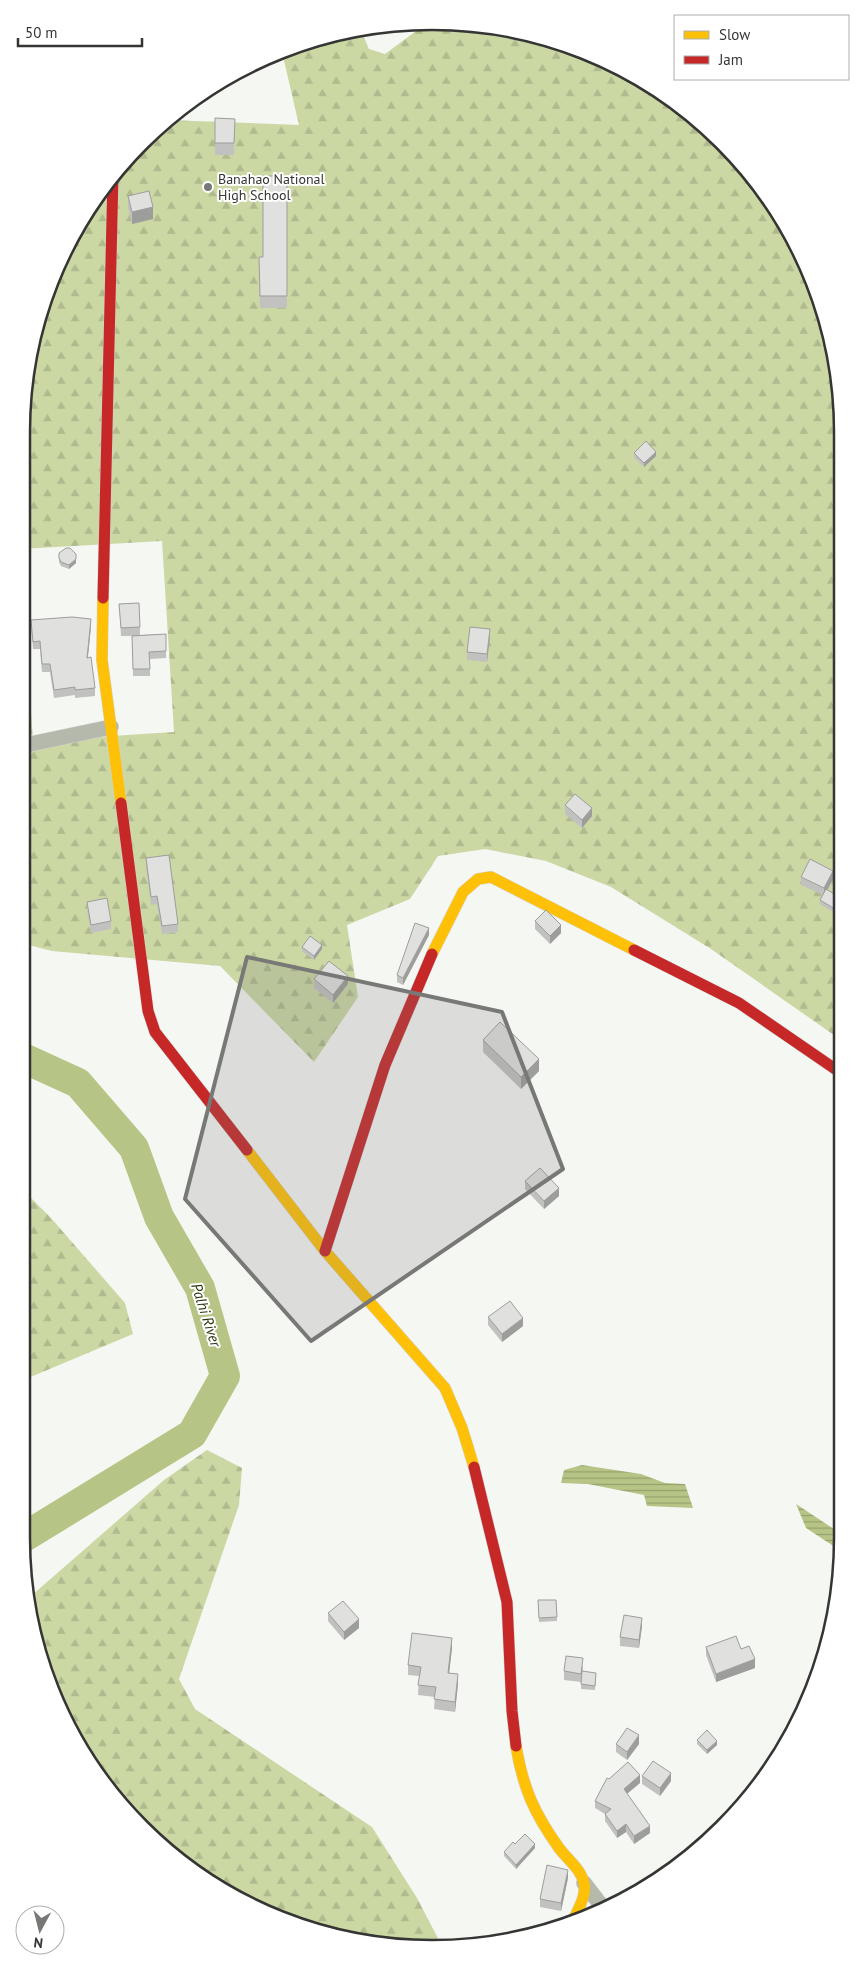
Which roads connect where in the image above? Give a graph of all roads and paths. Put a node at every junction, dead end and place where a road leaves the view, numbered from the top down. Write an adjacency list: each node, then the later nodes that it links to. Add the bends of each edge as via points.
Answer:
1 (113, 187): 2 (street, via 102,660)
2 (111, 727): 3 (street); 5 (street, via 148,1011 155,1032)
3 (30, 744)
4 (834, 1068): 5 (street, via 739,1003 492,877 478,879 458,901 385,1065)
5 (325, 1251): 6 (street, via 445,1388 462,1428 507,1602 512,1711 524,1785 536,1813)
6 (584, 1883): 7 (street); 8 (street)
7 (600, 1903)
8 (576, 1913)

